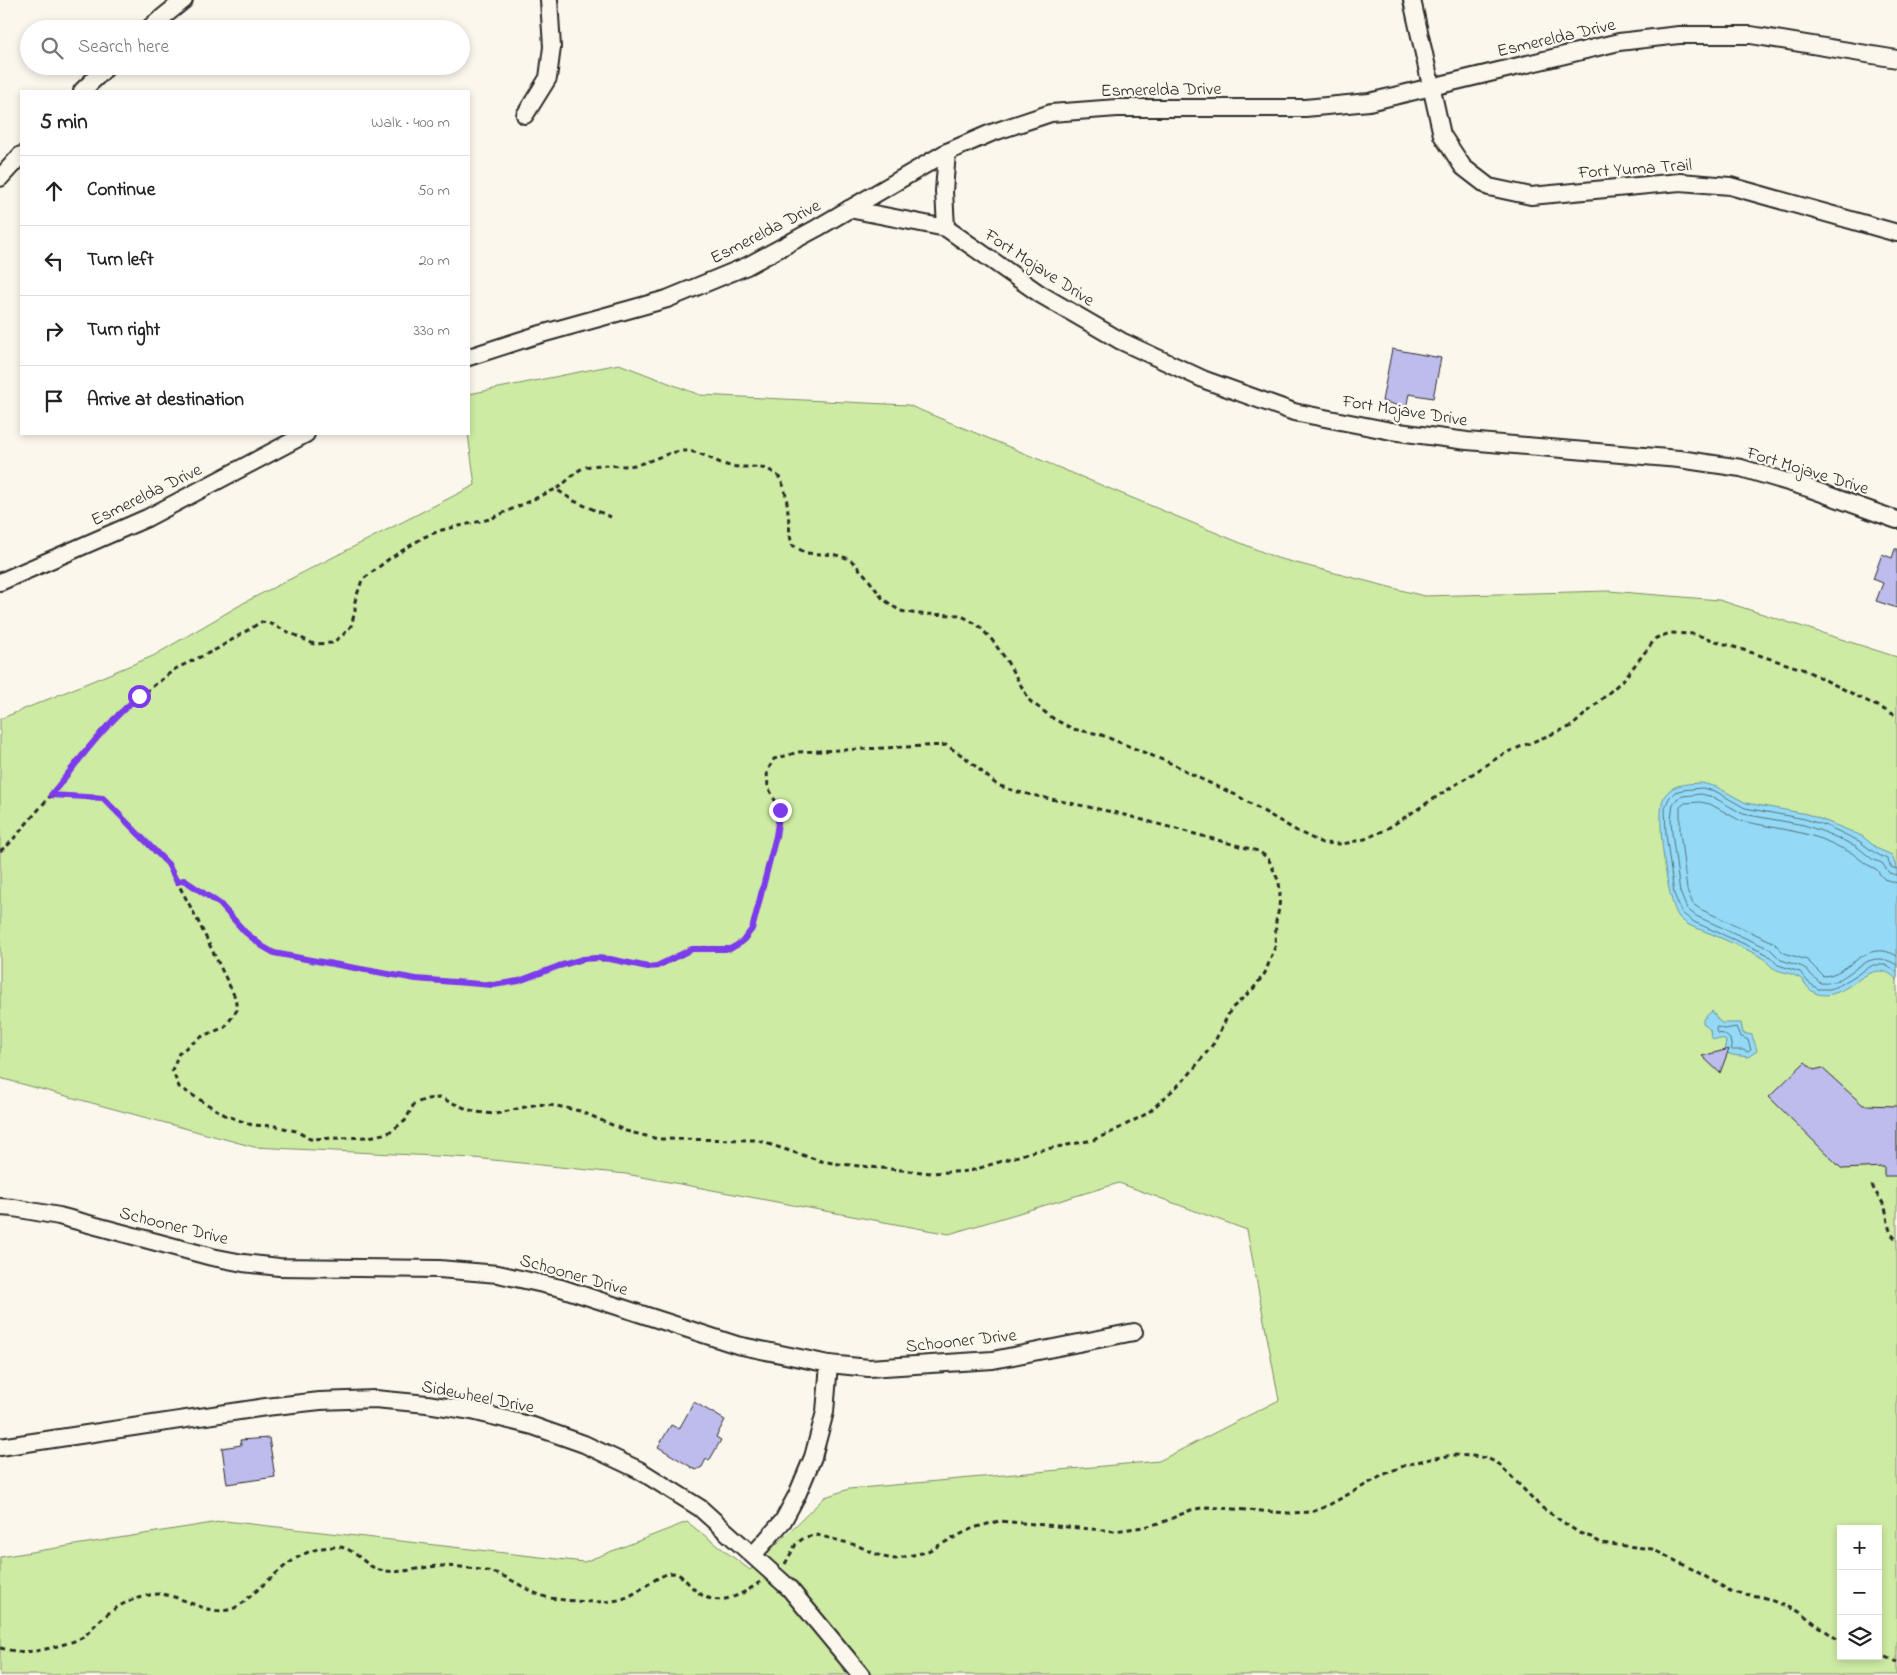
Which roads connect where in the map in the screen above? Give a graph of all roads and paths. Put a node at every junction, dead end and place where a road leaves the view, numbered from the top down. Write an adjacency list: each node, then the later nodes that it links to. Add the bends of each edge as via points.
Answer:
1 (184, 0): 4 (street)
2 (549, 0): 9 (street, via 552,47 548,78)
3 (1412, 0): 7 (street, Fort Yuma Trail)
4 (159, 20)
5 (1897, 59): 7 (street, Esmerelda Drive, via 1751,35 1679,35 1619,42)
6 (99, 75): 8 (street)
7 (1432, 88): 10 (street, Esmerelda Drive, via 1369,102 1305,108 1117,108 1051,113); 15 (street, Fort Yuma Trail, via 1442,135 1464,167 1489,187 1531,196 1680,182 1730,186)
8 (83, 90)
9 (525, 115)
10 (947, 152): 13 (street, Esmerelda Drive); 14 (street)
11 (20, 156): 12 (street)
12 (0, 178)
13 (850, 209): 14 (street); 16 (street, Esmerelda Drive, via 747,266 667,299)
14 (946, 228): 20 (street, Fort Mojave Drive, via 1040,294 1121,341 1205,380 1294,412 1391,431 1741,468)
15 (1897, 233)
16 (470, 358)
17 (304, 435): 21 (street, Esmerelda Drive, via 147,518)
18 (556, 489): 19 (path, via 574,501); 22 (path, via 586,467 637,465 686,451 730,466 770,470 784,487 792,545 806,553 850,559 883,599 900,611 960,615 978,625 1005,658 1030,701 1054,719 1073,729 1099,734 1175,765 1322,843 1343,844 1385,830 1505,753 1572,726 1624,679 1656,638 1670,633 1694,634 1805,670); 23 (path, via 490,519 424,537 389,559 362,580 350,626 332,642 314,644 261,622 217,649 175,669 119,713)
19 (611, 517)
20 (1897, 520)
21 (0, 582)
22 (1897, 716)
23 (51, 795): 24 (path); 25 (path, via 103,798 168,864)
24 (0, 851)
25 (177, 882): 25 (path, via 235,997 237,1010 225,1027 201,1037 180,1053 172,1070 180,1087 198,1100 252,1125 296,1131 310,1139 369,1137 388,1133 405,1121 414,1104 426,1099 440,1098 475,1112 495,1114 538,1104 580,1112 626,1131 658,1139 756,1140 821,1161 946,1174 1093,1140 1148,1113 1198,1063 1214,1043 1231,1009 1253,989 1265,972 1275,947 1280,893 1279,882 1268,858 1258,851 997,785 946,745 799,752 774,759 767,772 768,787 780,810 752,929 742,942 730,949 692,949 657,966 595,958 570,962 519,981 493,985 416,979 274,953 245,932 220,904 205,893 184,880)
26 (1872, 1185): 28 (path, via 1884,1206 1891,1234)
27 (0, 1207): 30 (street, Schooner Drive, via 59,1216 243,1263 498,1274 561,1288 736,1345)
28 (1897, 1240)
29 (1134, 1332): 30 (street, Schooner Drive, via 994,1360 869,1368)
30 (829, 1364): 32 (street, via 824,1412 813,1457 783,1521)
31 (0, 1447): 32 (street, Sidewheel Drive, via 320,1400 375,1399 427,1404 533,1426 584,1444 639,1470 700,1508)
32 (753, 1555): 33 (street, Sidewheel Drive)
33 (774, 1574): 34 (path, via 805,1537 818,1535 895,1559 926,1552 973,1528 999,1522 1114,1531 1144,1527 1207,1507 1312,1512 1406,1465 1453,1455 1472,1456 1499,1464 1541,1507 1578,1533 1601,1543 1652,1549 1732,1592 1763,1597 1798,1611); 35 (path, via 724,1600 710,1599 698,1593 683,1576 672,1573 624,1598 581,1600 548,1597 494,1572 443,1566 394,1573 374,1568 352,1551 325,1547 292,1559 232,1609 216,1611 159,1594 141,1597 117,1606 82,1638 67,1644 35,1652); 38 (street, Sidewheel Drive, via 790,1588)
34 (1837, 1639)
35 (0, 1648)
36 (1882, 1655): 37 (path)
37 (1897, 1662)
38 (861, 1675)

